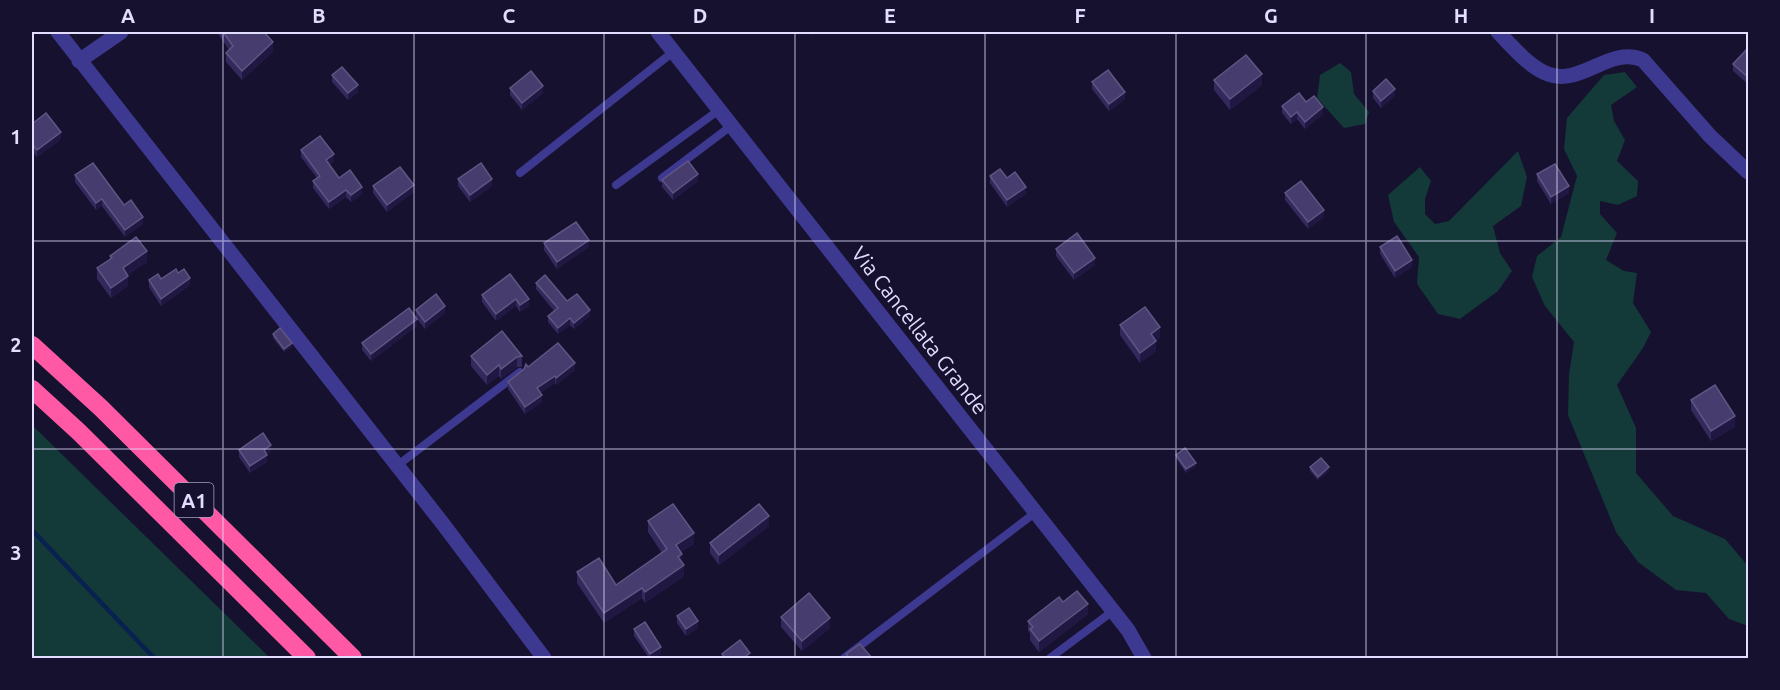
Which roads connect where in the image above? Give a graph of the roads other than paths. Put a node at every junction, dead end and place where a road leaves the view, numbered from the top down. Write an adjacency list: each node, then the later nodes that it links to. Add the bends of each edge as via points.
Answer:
1 (58, 32): 6 (street)
2 (121, 32): 6 (street)
3 (658, 32): 5 (street, Via Cancellata Grande)
4 (1498, 32): 9 (street, via 1552,76 1578,72 1620,57 1642,60 1710,136)
5 (673, 52): 7 (street, Via Cancellata Grande); 10 (lane)
6 (79, 60): 16 (street)
7 (719, 110): 8 (street, Via Cancellata Grande); 12 (lane)
8 (731, 126): 11 (lane); 17 (street, Via Cancellata Grande)
9 (1749, 172)
10 (520, 173)
11 (662, 178)
12 (616, 186)
13 (32, 345): 20 (highway, A1, via 101,408)
14 (520, 372): 16 (lane)
15 (32, 389): 19 (highway, A1)
16 (398, 465): 21 (street)
17 (1036, 512): 18 (street, Via Cancellata Grande); 22 (lane)
18 (1113, 611): 23 (lane); 24 (street, Via Cancellata Grande)
19 (307, 658)
20 (353, 658)
21 (544, 658)
22 (844, 658)
23 (1050, 658)
24 (1144, 658)

